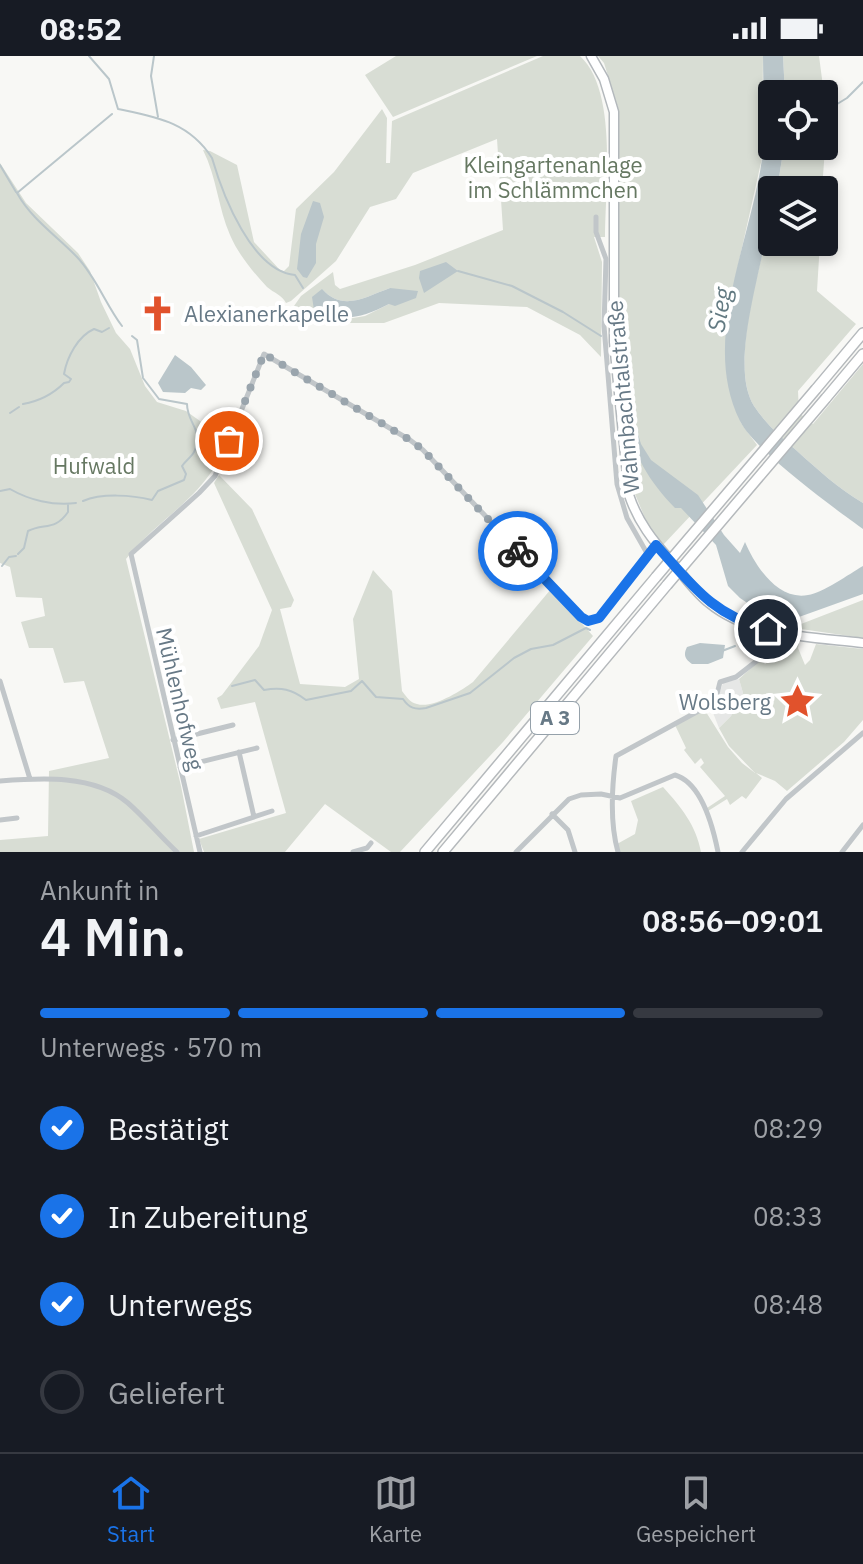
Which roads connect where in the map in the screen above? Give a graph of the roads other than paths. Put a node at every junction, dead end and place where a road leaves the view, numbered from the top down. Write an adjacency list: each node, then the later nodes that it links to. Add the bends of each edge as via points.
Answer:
1 (591, 56): 5 (main road, Wahnbachtalstraße, via 614,112 614,342 629,495)
2 (596, 217): 6 (street, via 606,259 604,326 617,484 627,518)
3 (863, 333): 30 (highway, A 3, bridge)
4 (863, 354): 31 (highway, A 3, bridge)
5 (656, 545): 6 (street); 7 (main road, Wahnbachtalstraße, via 710,604 739,621)
6 (648, 555): 12 (street, Mühlenhofweg, via 599,618 588,621 423,450 264,354 215,476 131,554)
7 (791, 634): 8 (main road, Wahnbachtalstraße); 18 (street, via 736,677 720,682 715,702 616,756)
8 (863, 643)
9 (0, 681): 16 (street)
10 (233, 725): 12 (street)
11 (863, 733): 36 (street, via 786,799)
12 (173, 740): 15 (street, Mühlenhofweg)
13 (257, 748): 14 (street)
14 (239, 752): 15 (street); 21 (street)
15 (180, 767): 25 (street, Mühlenhofweg)
16 (30, 779): 17 (street); 27 (street, via 75,781 119,797)
17 (0, 781)
18 (614, 795): 20 (street, via 581,795); 34 (street); 35 (street, via 626,796 670,775 686,779 707,815)
19 (272, 811): 21 (street)
20 (552, 814): 32 (street); 33 (street, via 568,830)
21 (254, 817): 25 (street)
22 (17, 818): 23 (street)
23 (0, 820)
24 (863, 825): 37 (street)
25 (196, 836): 28 (street, Mühlenhofweg)
26 (371, 843): 29 (street)
27 (177, 852)
28 (200, 852)
29 (353, 852)
30 (425, 852)
31 (443, 852)
32 (516, 852)
33 (575, 852)
34 (618, 852)
35 (718, 852)
36 (742, 852)
37 (842, 852)

